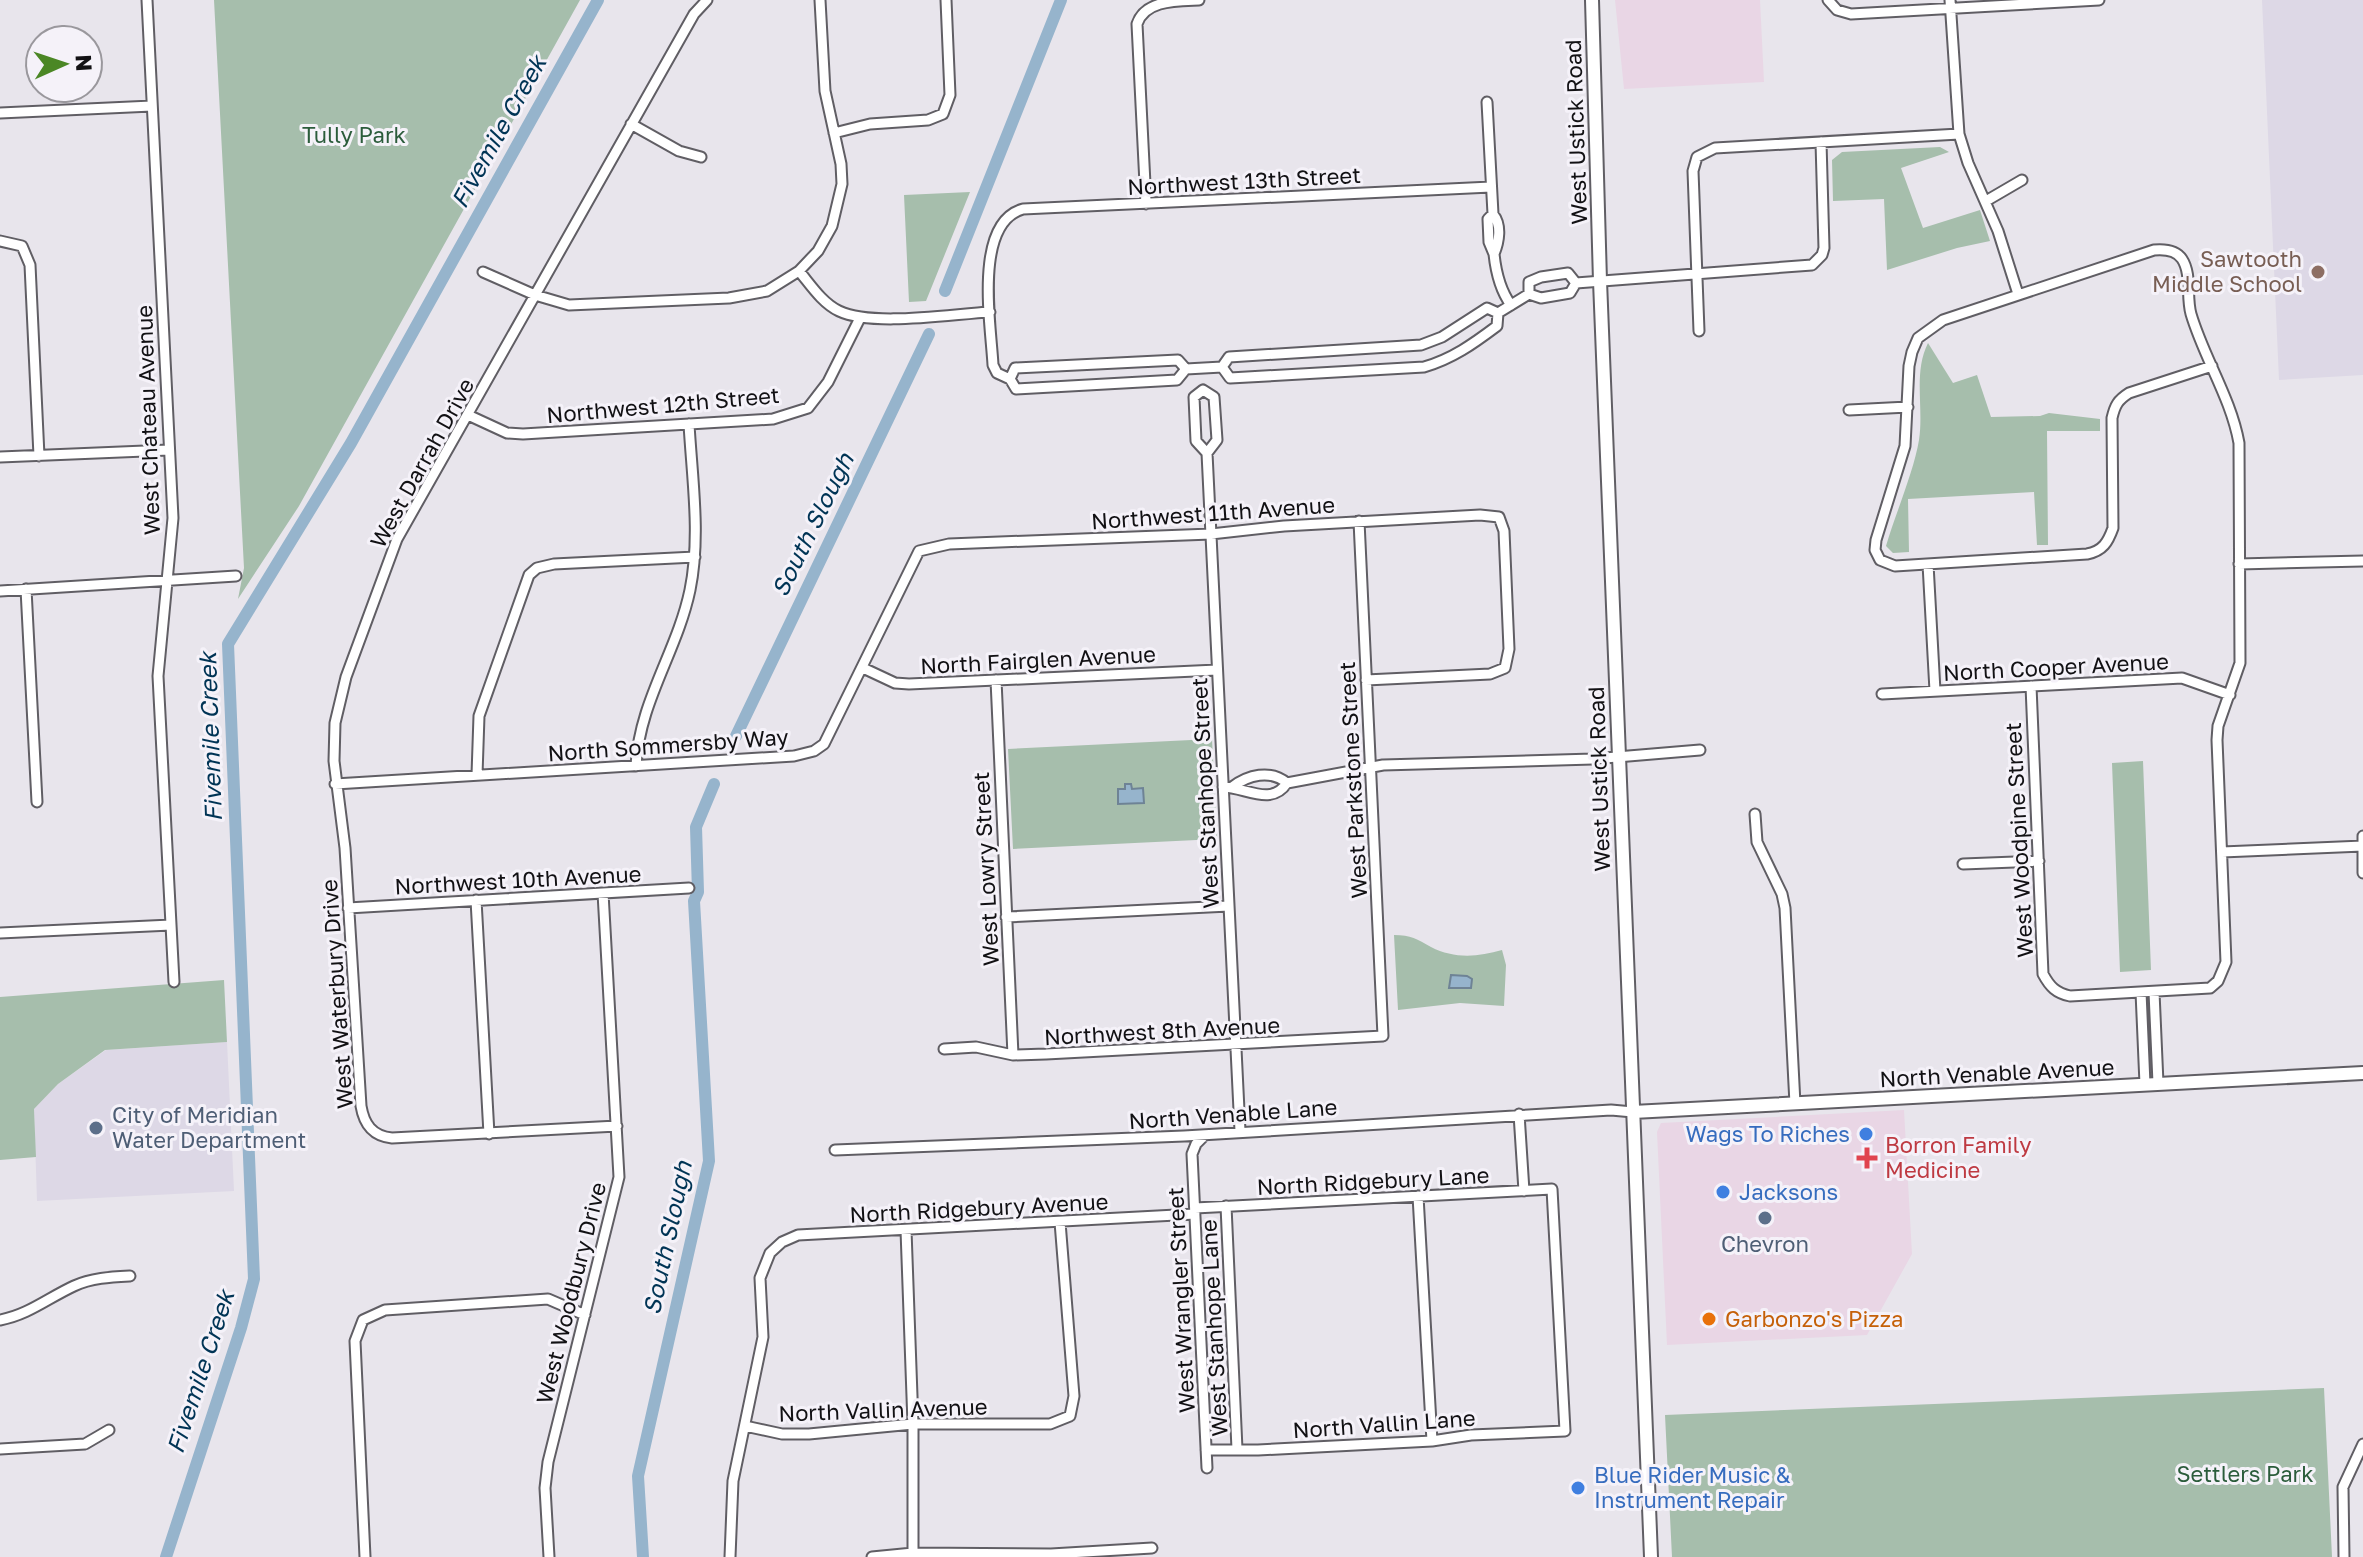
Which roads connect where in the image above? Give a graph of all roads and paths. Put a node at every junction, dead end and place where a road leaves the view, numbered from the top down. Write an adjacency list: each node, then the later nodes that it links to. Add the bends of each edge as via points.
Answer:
1 (147, 0): 12 (street, West Chateau Avenue)
2 (707, 0): 14 (street, West Darrah Drive)
3 (820, 0): 15 (street, via 825,91)
4 (946, 0): 15 (street, via 950,95 943,114)
5 (1199, 0): 22 (street, via 1161,2 1145,9 1137,24)
6 (1592, 0): 27 (main road, West Ustick Road)
7 (1828, 0): 10 (street, via 1851,14)
8 (2099, 0): 9 (street)
9 (2074, 1): 10 (street)
10 (1950, 4): 16 (street)
11 (1487, 102): 20 (street)
12 (152, 106): 13 (street); 47 (street, West Chateau Avenue)
13 (0, 113)
14 (631, 124): 18 (street); 31 (street, West Darrah Drive)
15 (834, 133): 24 (street, via 841,164 839,204 818,251)
16 (1959, 134): 17 (street); 21 (street)
17 (1821, 142): 26 (street, via 1824,248 1817,261 1805,267); 26 (street, via 1715,148 1697,157)
18 (701, 157)
19 (2022, 180): 21 (street)
20 (1491, 187): 22 (street, Northwest 13th Street); 32 (street, via 1489,242)
21 (1986, 201): 30 (street)
22 (1146, 204): 33 (street, Northwest 13th Street, via 1011,213 993,247)
23 (0, 241): 49 (street, via 22,246 30,265)
24 (799, 271): 31 (street, via 767,291 729,298 569,305); 35 (street, via 837,310)
25 (483, 272): 31 (street)
26 (1697, 274): 27 (street); 36 (street)
27 (1600, 281): 28 (street); 71 (main road, West Ustick Road)
28 (1576, 283): 29 (street, via 1570,293 1541,298); 29 (street, via 1568,273 1541,277 1529,282)
29 (1529, 294): 32 (street)
30 (2018, 294): 37 (street, via 2154,250 2172,251 2187,272 2192,316); 43 (street, via 1943,320 1918,338 1909,366)
31 (535, 295): 45 (street, West Darrah Drive)
32 (1511, 305): 34 (street)
33 (990, 312): 35 (street); 41 (street, via 993,365)
34 (1498, 313): 38 (street, via 1487,308 1421,345 1229,357); 38 (street, via 1497,326 1469,347 1424,367 1230,378)
35 (860, 318): 46 (street, Northwest 12th Street, via 828,382 808,408 773,419)
36 (1699, 331)
37 (2212, 366): 56 (street, via 2119,399 2112,418 2113,528 2102,549); 57 (street, via 2239,443)
38 (1222, 367): 39 (street)
39 (1202, 368): 40 (street); 42 (street, West Stanhope Street)
40 (1186, 369): 41 (street, via 1177,380 1016,389); 41 (street, via 1178,360 1015,368)
41 (1010, 379)
42 (1203, 390): 48 (street, West Stanhope Street, via 1194,397 1196,441); 48 (street, West Stanhope Street, via 1214,397 1217,440)
43 (1908, 407): 44 (street); 56 (street, via 1905,446 1875,550 1880,560 1895,566)
44 (1849, 410)
45 (468, 415): 46 (street, Northwest 12th Street, via 507,433 523,434); 76 (street, West Darrah Drive, via 397,539 369,611 335,723)
46 (689, 424): 54 (street)
47 (169, 450): 49 (street); 59 (street, West Chateau Avenue, via 173,518)
48 (1207, 453): 52 (street, West Stanhope Street)
49 (39, 456): 50 (street)
50 (0, 457)
51 (1359, 521): 52 (street, Northwest 11th Avenue); 65 (street, West Parkstone Street); 65 (street, Northwest 11th Avenue, via 1480,515 1499,517 1504,531 1509,649 1505,668 1490,674)
52 (1211, 534): 53 (street, Northwest 11th Avenue); 63 (street, West Stanhope Street)
53 (929, 547): 62 (street, North Sommersby Way, via 919,551)
54 (695, 557): 72 (street, via 669,658 637,737); 74 (street, via 554,564 529,575 479,716)
55 (2363, 561): 57 (street)
56 (1928, 564): 67 (street)
57 (2239, 564): 69 (street, via 2240,663)
58 (236, 576): 59 (street)
59 (166, 580): 60 (street); 93 (street, West Chateau Avenue, via 158,676)
60 (26, 589): 61 (street); 78 (street)
61 (0, 591)
62 (863, 668): 64 (street, North Fairglen Avenue, via 895,683); 72 (street, North Sommersby Way, via 824,744 814,751)
63 (1217, 670): 64 (street, North Fairglen Avenue); 77 (street, West Stanhope Street)
64 (996, 680): 92 (street, West Lowry Street)
65 (1366, 680): 73 (street, West Parkstone Street)
66 (2031, 686): 67 (street, North Cooper Avenue); 69 (street, North Cooper Avenue, via 2182,678); 84 (street, West Woodpine Street)
67 (1935, 691): 68 (street, North Cooper Avenue)
68 (1882, 694)
69 (2230, 695): 83 (street, via 2217,740)
70 (1700, 750): 71 (street)
71 (1618, 755): 73 (street); 105 (main road, West Ustick Road)
72 (636, 766): 74 (street, North Sommersby Way)
73 (1370, 766): 75 (street); 98 (street, West Parkstone Street)
74 (477, 775): 76 (street, North Sommersby Way)
75 (1287, 783): 77 (street, via 1262,775); 77 (street, via 1264,796)
76 (335, 784): 82 (street, West Darrah Drive)
77 (1228, 787): 90 (street, West Stanhope Street)
78 (37, 802)
79 (1755, 814): 104 (street, via 1757,842 1785,908)
80 (2363, 836): 81 (street)
81 (2363, 846): 83 (street); 86 (street)
82 (345, 848): 91 (street, West Waterbury Drive)
83 (2222, 852): 97 (street, via 2226,962 2218,981 2202,990)
84 (2039, 861): 85 (street); 96 (street, West Woodpine Street, via 2043,974 2053,990 2070,996)
85 (1963, 864)
86 (2363, 873)
87 (689, 888): 88 (street, Northwest 10th Avenue)
88 (603, 893): 89 (street, Northwest 10th Avenue); 107 (street, West Woodbury Drive)
89 (476, 900): 91 (street, Northwest 10th Avenue); 109 (street)
90 (1229, 906): 92 (street); 99 (street, West Stanhope Street)
91 (348, 908): 109 (street, West Waterbury Drive, via 363,1118 376,1134 392,1138)
92 (1006, 917): 101 (street, West Lowry Street)
93 (171, 925): 94 (street); 95 (street, West Chateau Avenue)
94 (0, 933)
95 (174, 982)
96 (2141, 992): 97 (street); 103 (street)
97 (2154, 992): 103 (street)
98 (1383, 1036): 99 (street, Northwest 8th Avenue)
99 (1236, 1044): 101 (street, Northwest 8th Avenue); 108 (street, West Stanhope Street)
100 (944, 1049): 101 (street, Northwest 8th Avenue, via 976,1047)
101 (1013, 1055)
102 (2363, 1073): 103 (main road, North Venable Avenue)
103 (2152, 1084): 104 (main road, North Venable Avenue)
104 (1795, 1104): 105 (main road, North Venable Avenue)
105 (1633, 1112): 106 (street, North Venable Lane); 138 (main road, West Ustick Road)
106 (1519, 1114): 108 (street, North Venable Lane); 112 (street)
107 (617, 1126): 109 (street); 119 (street, West Woodbury Drive, via 619,1177)
108 (1240, 1131): 110 (street, North Venable Lane)
109 (489, 1134)
110 (1205, 1135): 111 (street, North Venable Lane); 115 (street, West Wrangler Street, via 1192,1154)
111 (835, 1150)
112 (1524, 1191): 113 (street, North Ridgebury Lane); 124 (street, North Ridgebury Lane, via 1552,1189)
113 (1418, 1196): 114 (street, North Ridgebury Lane); 125 (street)
114 (1226, 1206): 115 (street, North Ridgebury Lane); 128 (street, West Stanhope Lane)
115 (1195, 1211): 116 (street, North Ridgebury Avenue); 129 (street, West Wrangler Street)
116 (1060, 1222): 117 (street, North Ridgebury Avenue); 121 (street, North Vallin Avenue, via 1074,1396 1070,1416 1050,1424)
117 (906, 1230): 121 (street); 122 (street, North Ridgebury Avenue, via 798,1235 770,1253 760,1278 762,1351)
118 (130, 1276): 120 (street, via 77,1284 20,1317)
119 (585, 1315): 134 (street, via 548,1299 385,1310 363,1320 355,1341); 135 (street, West Woodbury Drive, via 548,1462)
120 (0, 1320)
121 (913, 1424): 122 (street, North Vallin Avenue, via 809,1434); 132 (street)
122 (745, 1426): 136 (street, via 733,1481)
123 (109, 1430): 127 (street, via 85,1444)
124 (1565, 1431): 125 (street, North Vallin Lane)
125 (1432, 1441): 128 (street, North Vallin Lane)
126 (2363, 1444): 139 (street, via 2343,1487)
127 (0, 1449)
128 (1237, 1449): 129 (street, North Vallin Lane)
129 (1206, 1450): 130 (street, West Wrangler Street)
130 (1207, 1468)
131 (1152, 1548): 133 (street)
132 (913, 1553): 133 (street); 137 (street)
133 (1051, 1555)
134 (365, 1557)
135 (549, 1557)
136 (730, 1557)
137 (872, 1557)
138 (1651, 1557)
139 (2344, 1557)

